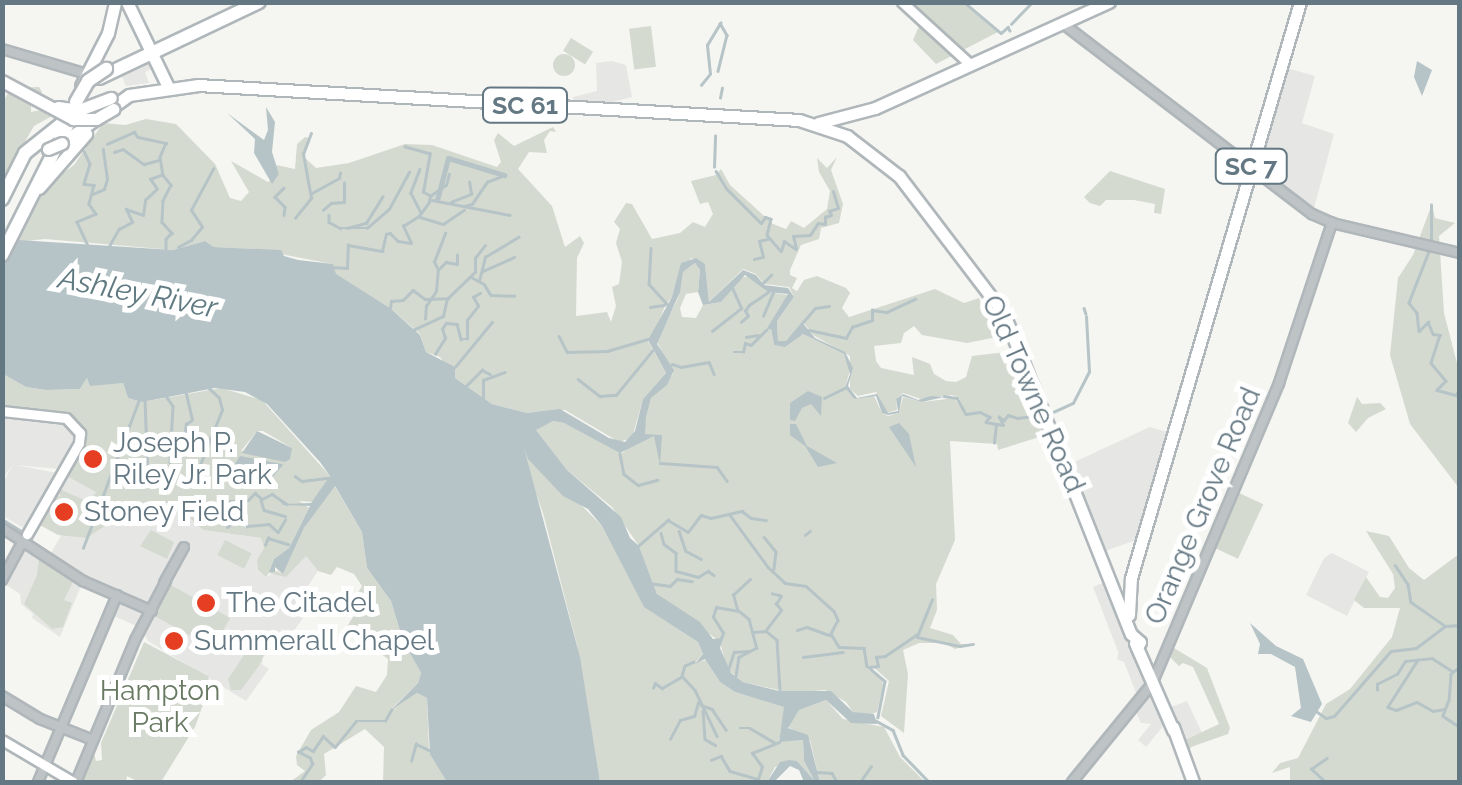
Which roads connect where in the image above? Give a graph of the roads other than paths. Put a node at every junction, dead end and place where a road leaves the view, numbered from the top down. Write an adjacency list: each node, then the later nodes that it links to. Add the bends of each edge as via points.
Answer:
1 (259, 2): 8 (highway)
2 (902, 2): 11 (main road)
3 (1109, 2): 6 (main road)
4 (1299, 3): 22 (main road, SC 7)
5 (118, 4): 8 (main road, via 135,19); 10 (main road)
6 (1062, 23): 11 (main road); 22 (street)
7 (7, 50): 9 (street); 12 (street)
8 (151, 51): 10 (highway); 12 (highway); 14 (main road)
9 (2, 62)
10 (101, 64): 12 (main road); 19 (highway, bridge)
11 (970, 64): 16 (main road)
12 (86, 79): 19 (highway); 21 (main road)
13 (2, 80): 15 (main road, SC 61, bridge, via 64,109)
14 (159, 89): 15 (main road, SC 61); 17 (main road, SC 61); 21 (main road)
15 (111, 104): 19 (highway, via 75,128); 21 (main road, bridge)
16 (878, 106): 17 (main road); 18 (main road)
17 (798, 122): 18 (main road); 20 (main road)
18 (817, 123): 20 (main road)
19 (65, 126): 21 (highway); 21 (highway)
20 (849, 139): 32 (main road, Old Towne Road, via 889,162 1002,310)
21 (51, 153): 23 (highway, via 26,163); 26 (highway)
22 (1250, 171): 24 (street); 31 (main road, SC 7)
23 (5, 195)
24 (1332, 223): 25 (street); 40 (street, Orange Grove Road, via 1279,384)
25 (1460, 253)
26 (2, 255)
27 (7, 414): 29 (main road, via 70,420 79,428 80,440)
28 (2, 528): 29 (street)
29 (25, 538): 34 (street); 36 (street, via 83,581)
30 (184, 547): 38 (street)
31 (1140, 550): 33 (main road, SC 7); 35 (main road, SC 7)
32 (1111, 578): 37 (main road, Old Towne Road); 39 (main road, Old Towne Road)
33 (1131, 578): 35 (main road); 37 (main road, SC 7)
34 (2, 580)
35 (1134, 592): 39 (main road, SC 7)
36 (117, 596): 38 (street); 42 (street)
37 (1128, 604): 39 (main road, Old Towne Road)
38 (150, 610): 44 (street)
39 (1138, 641): 40 (main road, SC 7)
40 (1153, 682): 48 (street, Orange Grove Road); 49 (main road, SC 7)
41 (2, 696): 42 (street)
42 (61, 727): 44 (street); 45 (street)
43 (2, 740): 45 (main road)
44 (93, 740): 47 (street)
45 (45, 766): 46 (street); 47 (main road)
46 (38, 782)
47 (74, 782)
48 (1072, 782)
49 (1192, 782)

